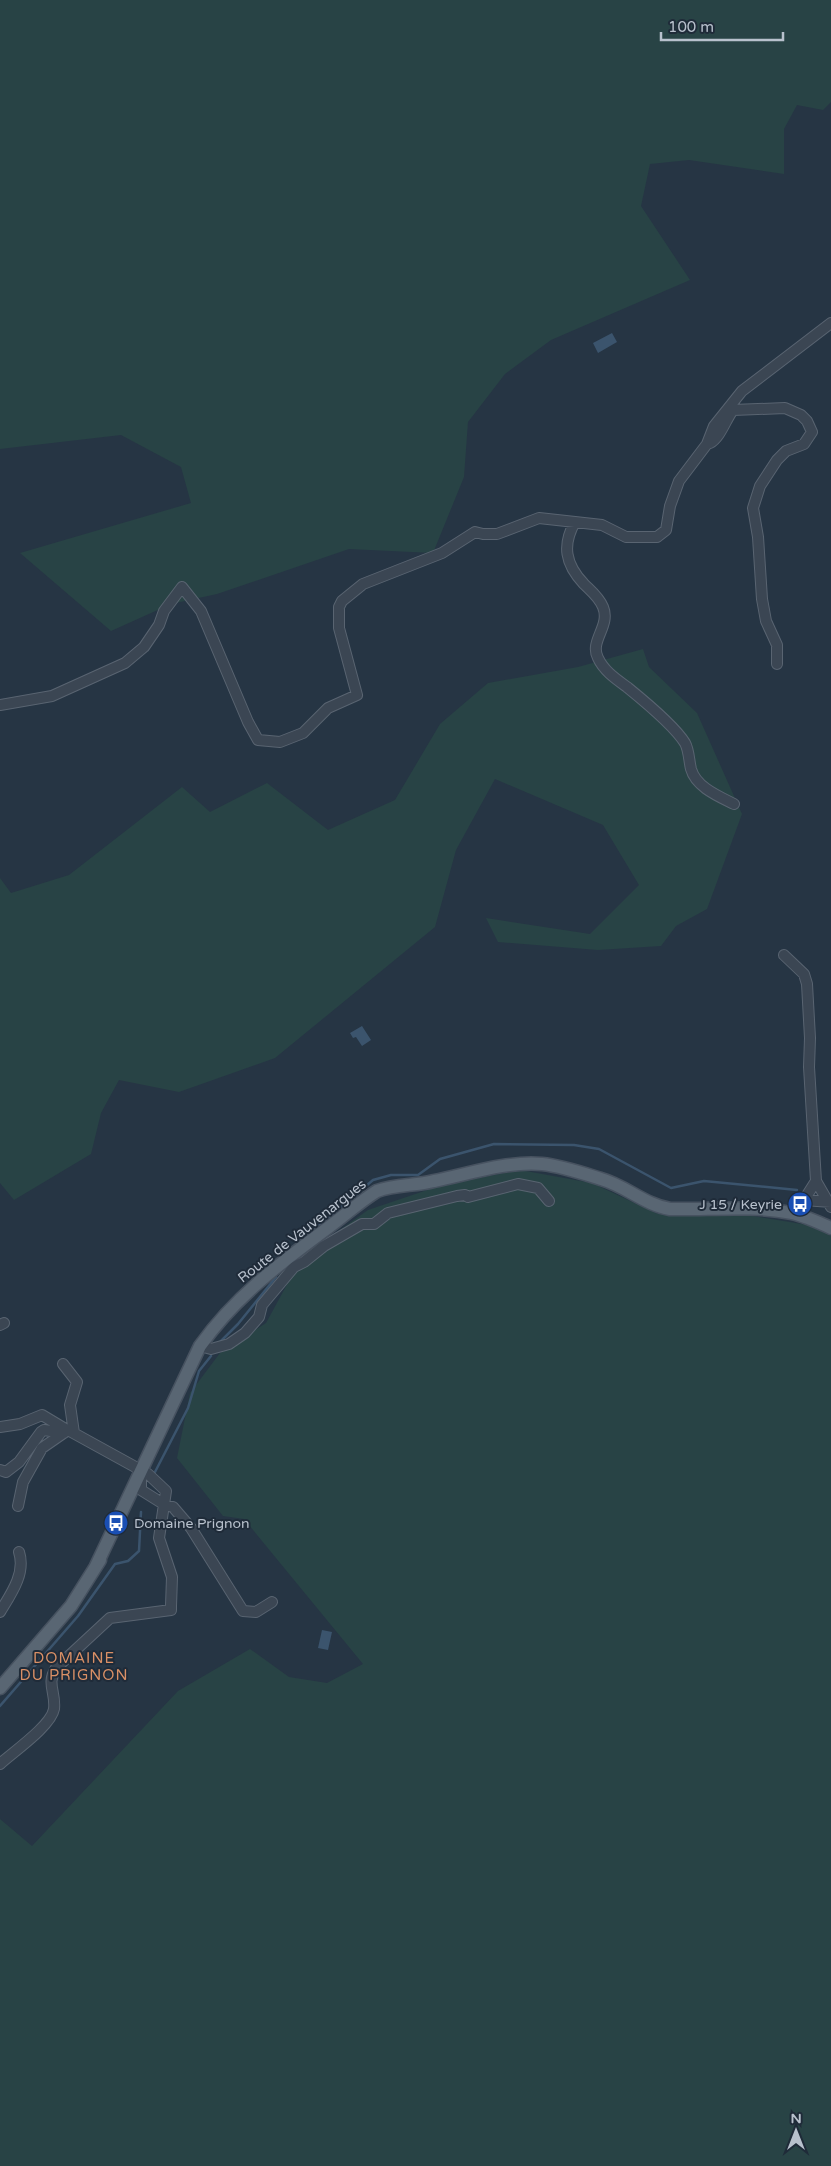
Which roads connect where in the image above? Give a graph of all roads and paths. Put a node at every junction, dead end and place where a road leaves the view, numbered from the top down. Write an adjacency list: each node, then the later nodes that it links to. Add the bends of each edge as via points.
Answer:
1 (831, 324): 2 (street, via 742,391 714,426)
2 (707, 444): 3 (street, via 679,481 666,530 657,537 626,537 602,526); 4 (street, via 716,440 733,410 786,408 801,415 811,428 809,439 804,444 786,451 777,460 760,486 753,508 762,599 776,646)
3 (575, 522): 5 (street, via 539,518 498,534 475,532 442,554 363,584 339,607 339,628 357,695 328,708 303,733 280,742 258,740 202,611 182,586 144,647 125,663 52,696); 6 (street, via 568,534 567,555 582,582 597,596 605,616 596,656 615,679 686,743 691,770 698,783)
4 (777, 664)
5 (0, 705)
6 (734, 804)
7 (784, 955): 8 (street, via 804,974 807,984 808,1067)
8 (816, 1181): 9 (street); 11 (street)
9 (804, 1200): 11 (street); 12 (street)
10 (549, 1201): 14 (street, via 538,1188 518,1184 468,1197 465,1194 388,1213 374,1224 362,1224 324,1246 304,1262)
11 (830, 1204)
12 (790, 1213): 13 (main road, Route de Vauvenargues); 14 (main road, Route de Vauvenargues, via 658,1207 606,1180 556,1166 523,1164 377,1191)
13 (831, 1228)
14 (290, 1262): 15 (main road, Route de Vauvenargues, via 236,1302); 15 (street, via 262,1305 259,1317 245,1333 229,1344 211,1349)
15 (200, 1346): 20 (main road, Route de Vauvenargues)
16 (63, 1364): 18 (street, via 77,1382 70,1405)
17 (0, 1427): 18 (street, via 20,1424 42,1415)
18 (69, 1432): 19 (street, via 44,1430 19,1462 6,1472); 20 (street); 23 (street, via 42,1448 23,1482)
19 (0, 1470)
20 (148, 1475): 21 (main road, Route de Vauvenargues); 22 (street, via 166,1491); 25 (main road, Route de Vauvenargues)
21 (145, 1492): 22 (street); 25 (main road, Route de Vauvenargues)
22 (165, 1505): 26 (street, via 173,1507 191,1528 243,1611 256,1612); 29 (street, via 159,1538 172,1577 171,1610 110,1618 56,1668 51,1677 54,1709 48,1722)
23 (18, 1506)
24 (19, 1552): 27 (street, via 22,1560 20,1574)
25 (96, 1566): 28 (main road, Route de Vauvenargues, via 70,1606)
26 (272, 1602)
27 (0, 1612)
28 (0, 1688)
29 (0, 1764)

